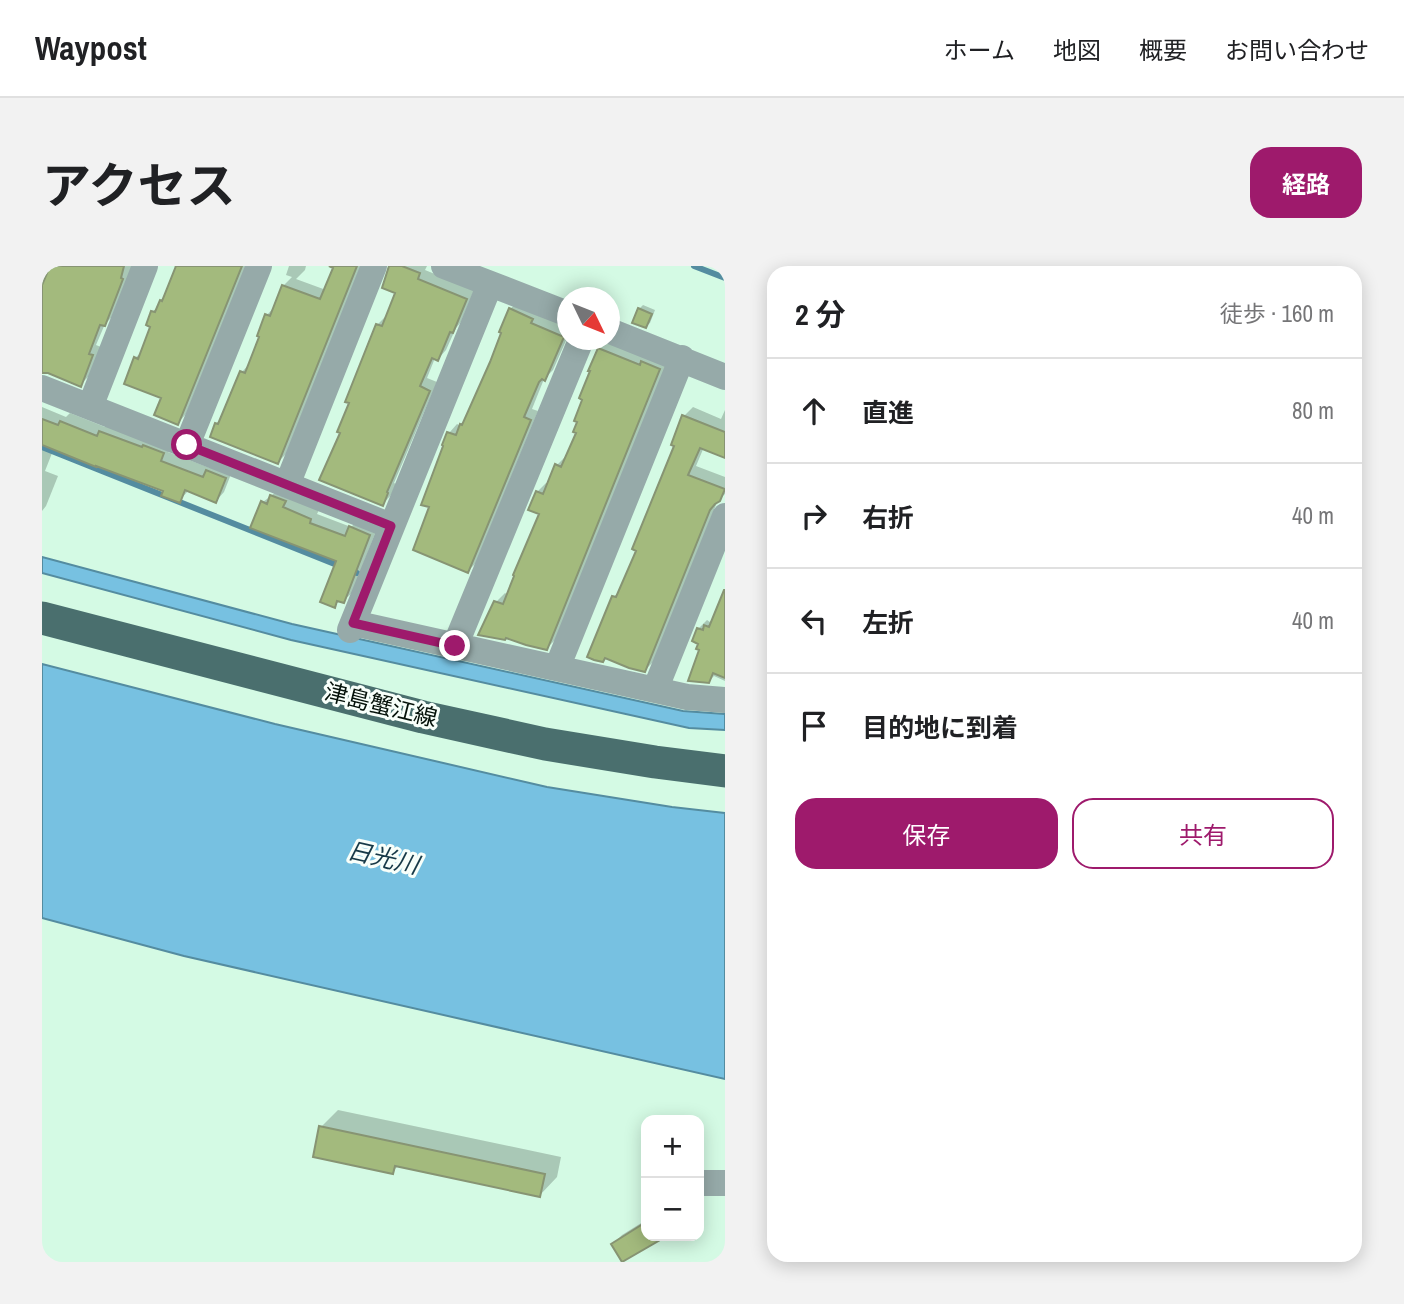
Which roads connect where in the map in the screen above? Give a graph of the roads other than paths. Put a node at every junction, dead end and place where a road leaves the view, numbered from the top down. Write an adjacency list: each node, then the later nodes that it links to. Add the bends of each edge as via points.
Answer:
1 (145, 266): 12 (street)
2 (259, 266): 13 (street)
3 (374, 266): 14 (street)
4 (444, 266): 5 (street)
5 (488, 277): 6 (street); 16 (street)
6 (557, 309)
7 (620, 335): 9 (street)
8 (577, 350): 18 (street)
9 (682, 358): 10 (street); 19 (street)
10 (725, 377)
11 (42, 388): 12 (street)
12 (90, 407): 13 (street)
13 (187, 445): 14 (street)
14 (287, 485): 16 (street)
15 (725, 516): 20 (street)
16 (391, 526): 18 (street, via 352,627)
17 (42, 618): 22 (main road, 津島蟹江線, via 423,717 545,744)
18 (455, 646): 19 (street)
19 (557, 668): 20 (street)
20 (655, 690): 21 (street)
21 (725, 699)
22 (725, 771)
23 (704, 1183): 24 (street)
24 (725, 1183)

